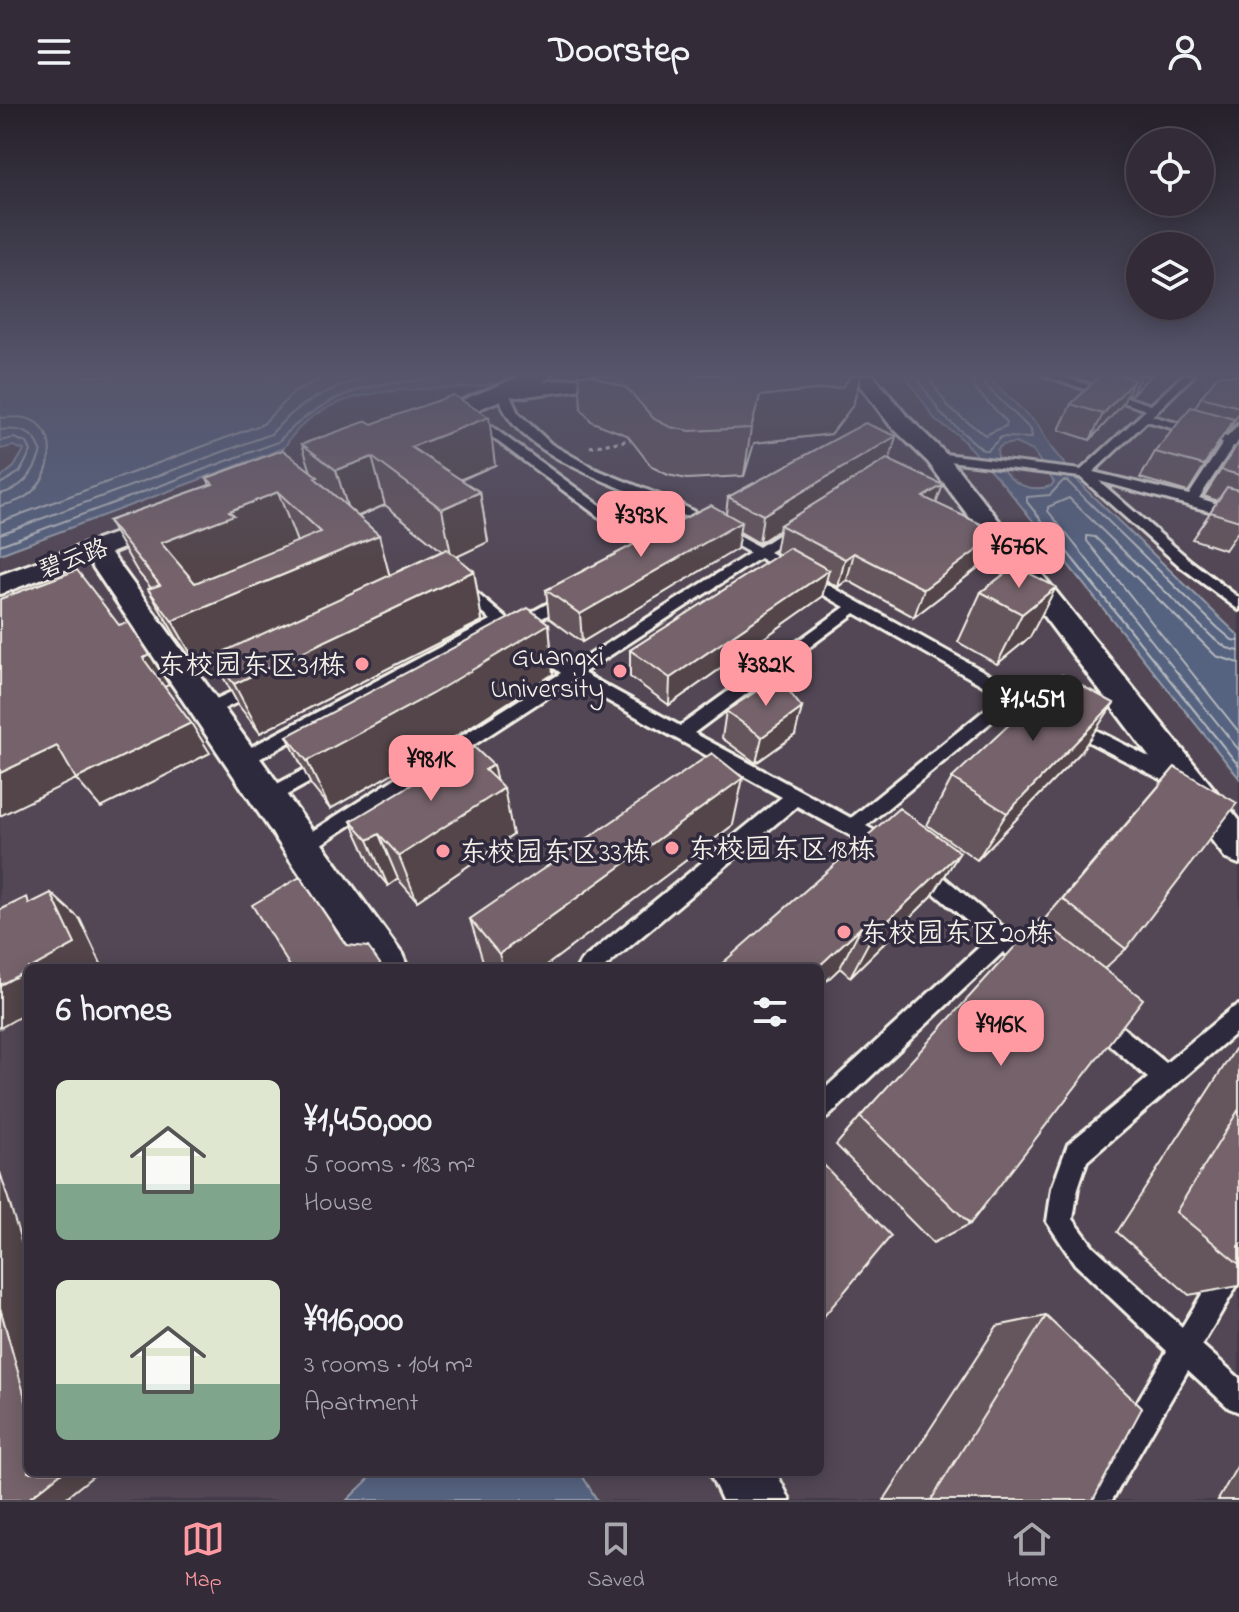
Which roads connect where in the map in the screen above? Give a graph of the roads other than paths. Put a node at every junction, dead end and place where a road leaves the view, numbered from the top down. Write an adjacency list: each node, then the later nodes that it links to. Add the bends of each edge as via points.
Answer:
1 (503, 440): 14 (lane)
2 (542, 440): 15 (lane, via 584,470 657,498)
3 (913, 440): 6 (street)
4 (1117, 440): 7 (lane)
5 (1234, 442): 8 (lane)
6 (936, 457): 7 (lane); 30 (street)
7 (1078, 473): 8 (lane); 20 (lane, via 1186,564)
8 (1192, 500): 9 (lane)
9 (1239, 515)
10 (184, 517): 13 (street, 碧云路)
11 (809, 522): 15 (lane)
12 (668, 545): 14 (lane)
13 (95, 550): 17 (street, 碧云路); 26 (street)
14 (655, 552): 16 (lane)
15 (759, 552): 21 (lane); 23 (lane)
16 (641, 559)
17 (0, 585)
18 (448, 594): 22 (lane, via 462,588)
19 (576, 594): 22 (lane)
20 (1237, 599)
21 (855, 606): 25 (lane); 27 (lane)
22 (506, 625): 23 (lane, via 528,652); 28 (lane)
23 (573, 674): 27 (lane); 34 (lane)
24 (264, 683): 26 (lane)
25 (1013, 695): 30 (lane); 33 (lane)
26 (207, 710): 28 (street)
27 (681, 734): 32 (lane)
28 (242, 760): 31 (street)
29 (335, 760): 31 (lane)
30 (1189, 785): 35 (street)
31 (268, 797): 34 (street)
32 (795, 797): 33 (lane); 38 (lane)
33 (851, 828): 36 (lane, via 904,856)
34 (302, 847): 37 (street)
35 (1239, 848)
36 (1002, 939): 39 (lane); 43 (lane)
37 (384, 964)
38 (593, 964)
39 (1049, 979)
40 (1084, 1009): 42 (lane)
41 (1239, 1016): 42 (lane)
42 (1166, 1078): 45 (lane, via 1077,1153 1060,1222 1084,1255)
43 (824, 1105)
44 (1239, 1257): 45 (lane)
45 (1185, 1348): 46 (lane); 49 (lane)
46 (1239, 1398)
47 (742, 1476): 48 (street)
48 (759, 1500)
49 (1095, 1500)

